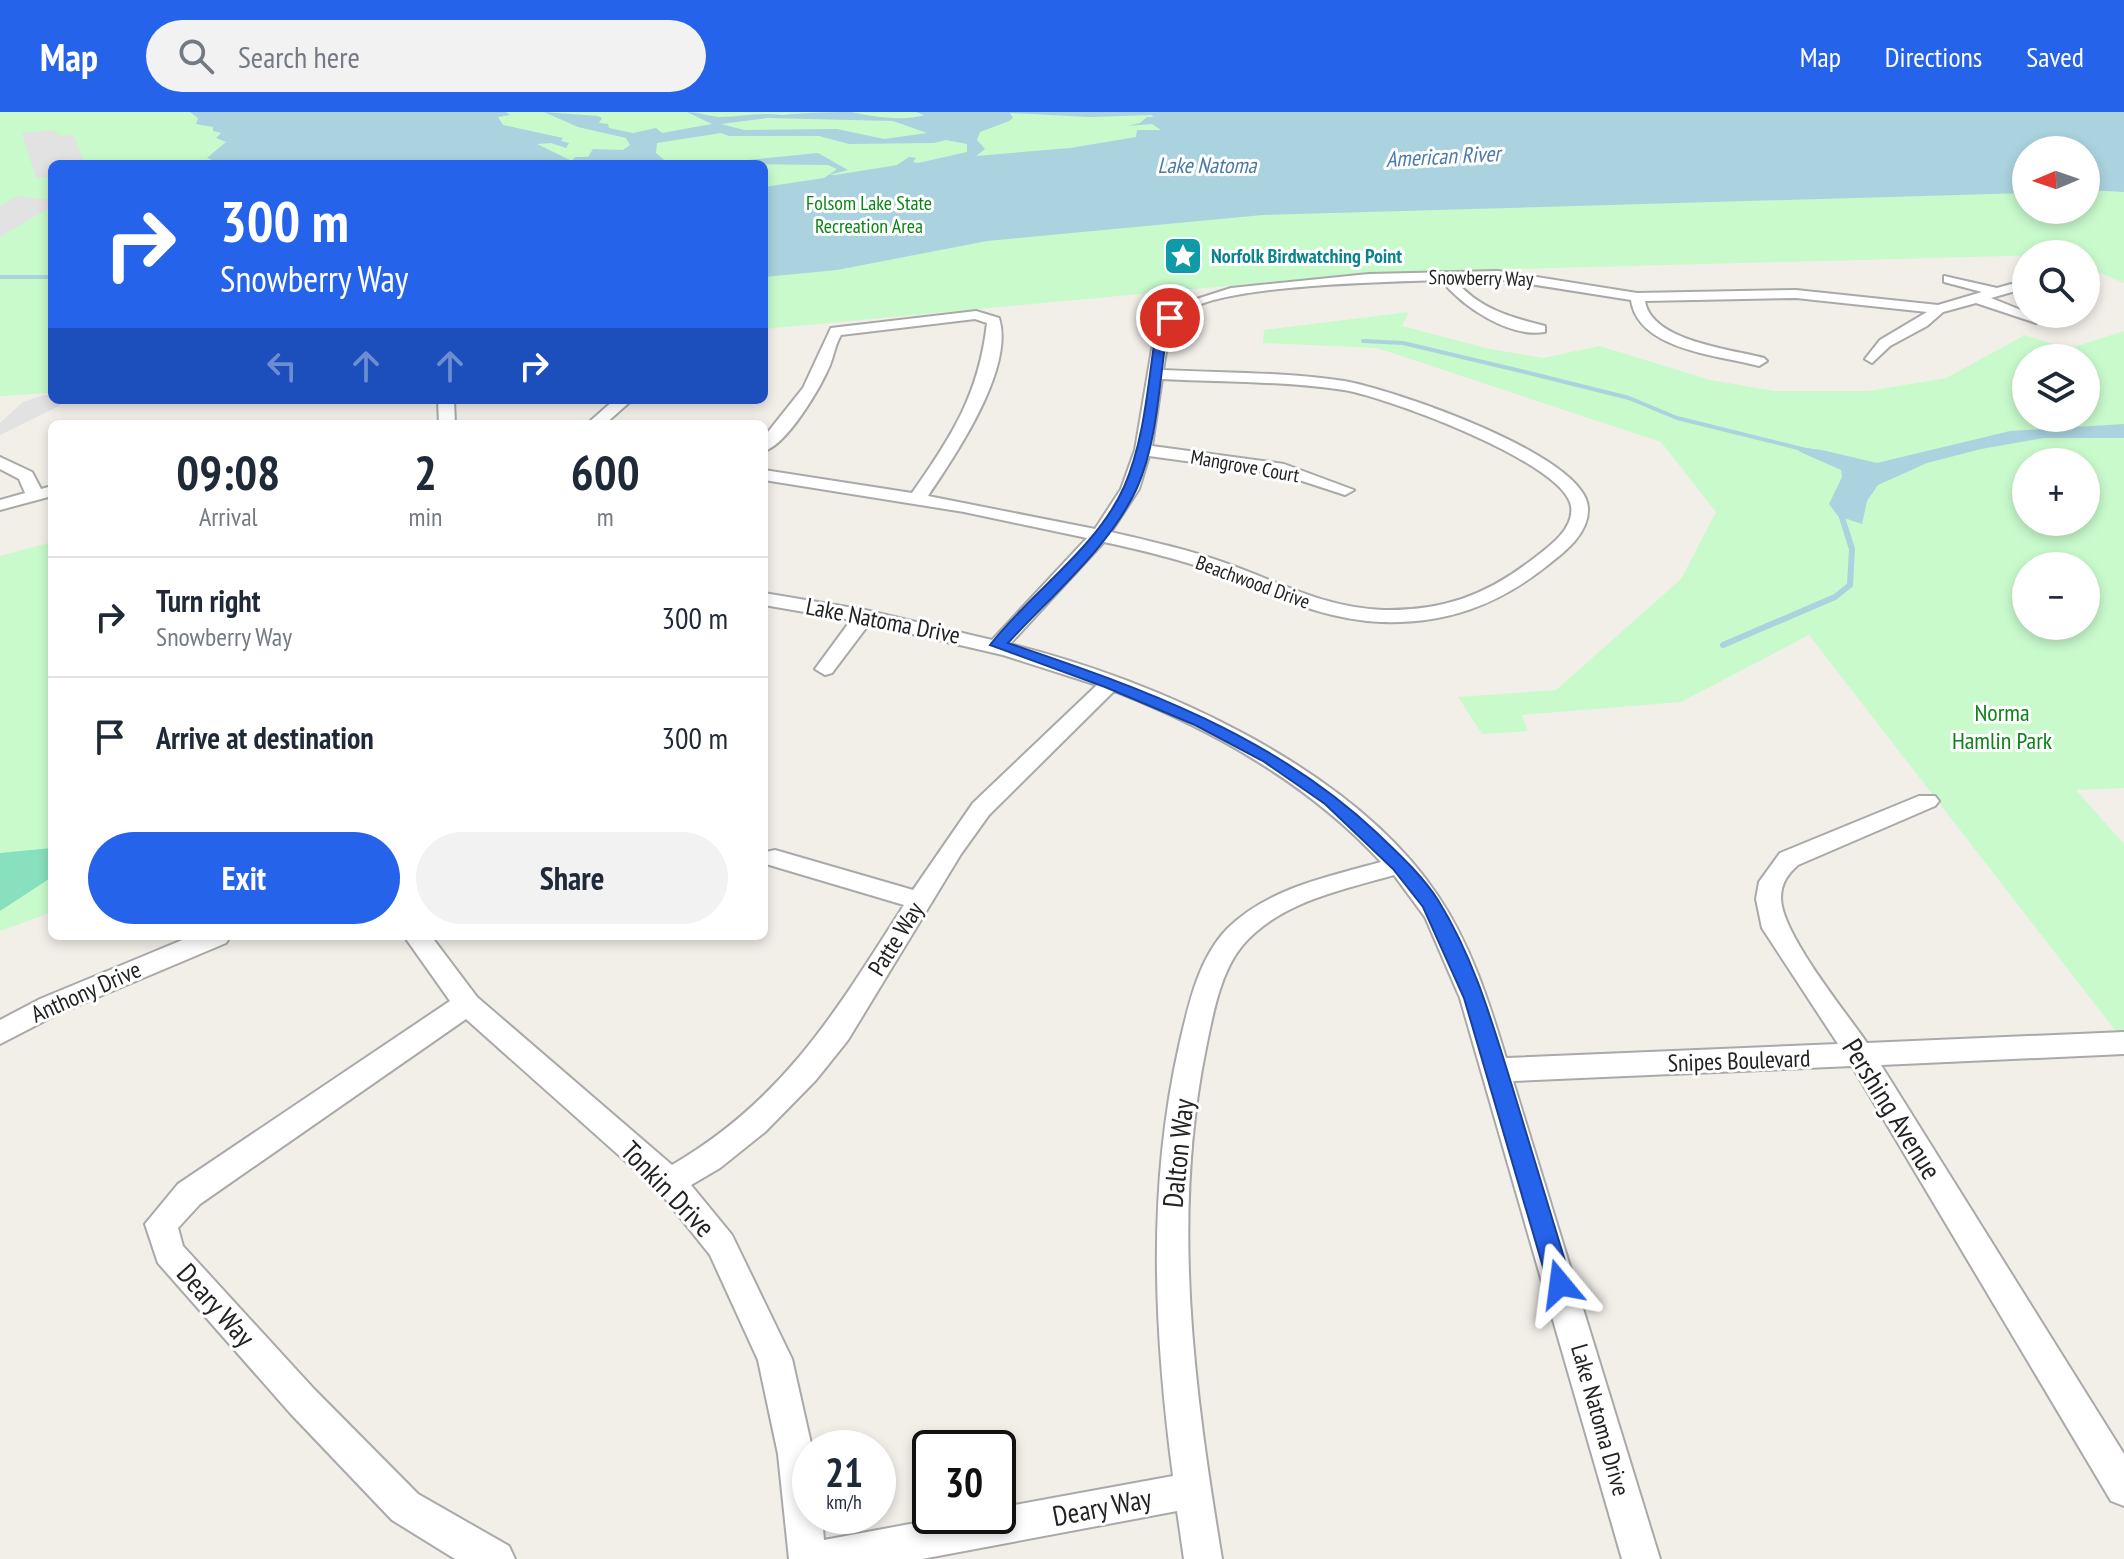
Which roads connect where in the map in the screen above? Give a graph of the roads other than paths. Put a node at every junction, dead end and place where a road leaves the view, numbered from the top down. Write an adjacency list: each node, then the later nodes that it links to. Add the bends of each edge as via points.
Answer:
1 (1445, 276): 5 (street, Snowberry Way, via 1523,276); 9 (street, via 1470,306); 12 (street, Snowberry Way, via 1231,292 1198,301 1180,309 1162,331)
2 (1949, 279): 4 (street)
3 (2012, 288): 4 (street)
4 (1997, 292): 6 (street)
5 (1637, 297): 7 (street, Snowberry Way, via 1848,293); 11 (street, via 1640,316 1666,335)
6 (1979, 299): 7 (street); 8 (street)
7 (1938, 309): 10 (street, via 1880,346)
8 (2012, 311)
9 (1540, 329)
10 (1872, 359)
11 (1759, 361)
12 (1157, 374): 16 (street, Snowberry Way); 23 (street, Beachwood Drive, via 1319,383 1395,400 1516,447 1549,466 1575,496 1577,528 1566,542 1486,600 1447,612 1394,616 1322,607 1196,560)
13 (619, 404): 14 (street)
14 (600, 420)
15 (768, 441): 21 (street, via 800,405 836,331 976,315 990,318 991,362 974,414)
16 (1143, 450): 19 (street, Mangrove Court, via 1284,469); 23 (street, Snowberry Way, via 1130,489)
17 (0, 462): 20 (street)
18 (768, 476): 21 (street, Beachwood Drive)
19 (1345, 490)
20 (44, 493): 22 (street)
21 (916, 501): 23 (street, Beachwood Drive)
22 (0, 505)
23 (1099, 536): 26 (street, Snowberry Way)
24 (768, 600): 25 (street, Lake Natoma Drive)
25 (865, 616): 26 (street, Lake Natoma Drive); 27 (street)
26 (998, 645): 28 (street, Lake Natoma Drive)
27 (825, 669)
28 (1111, 683): 31 (street, Lake Natoma Drive, via 1269,757 1332,800); 32 (street, Patte Way, via 981,809)
29 (1927, 801): 38 (street, Pershing Avenue, via 1789,859 1768,888 1775,928)
30 (775, 858): 32 (street)
31 (1399, 865): 39 (street, Lake Natoma Drive, via 1430,903 1454,948); 42 (street, Dalton Way, via 1290,899 1261,915 1227,947 1203,1004 1179,1116 1171,1210 1175,1363)
32 (921, 901): 40 (street, Patte Way, via 838,1032 806,1072 755,1123)
33 (207, 940): 36 (street, Anthony Drive, via 50,1006)
34 (420, 940): 35 (street, Tonkin Drive)
35 (467, 1004): 40 (street, Tonkin Drive); 43 (street, Deary Way, via 189,1194 161,1224 169,1253 405,1507)
36 (0, 1033)
37 (2124, 1043): 38 (street, Snipes Boulevard)
38 (1861, 1056): 39 (street, Snipes Boulevard); 41 (street, Pershing Avenue)
39 (1497, 1070): 47 (street, Lake Natoma Drive)
40 (670, 1182): 44 (street, Tonkin Drive, via 721,1245 775,1359 796,1454)
41 (2124, 1488)
42 (1193, 1490): 45 (street, Deary Way); 46 (street, Dalton Way)
43 (496, 1559)
44 (808, 1559)
45 (822, 1559)
46 (1203, 1559)
47 (1641, 1559)

